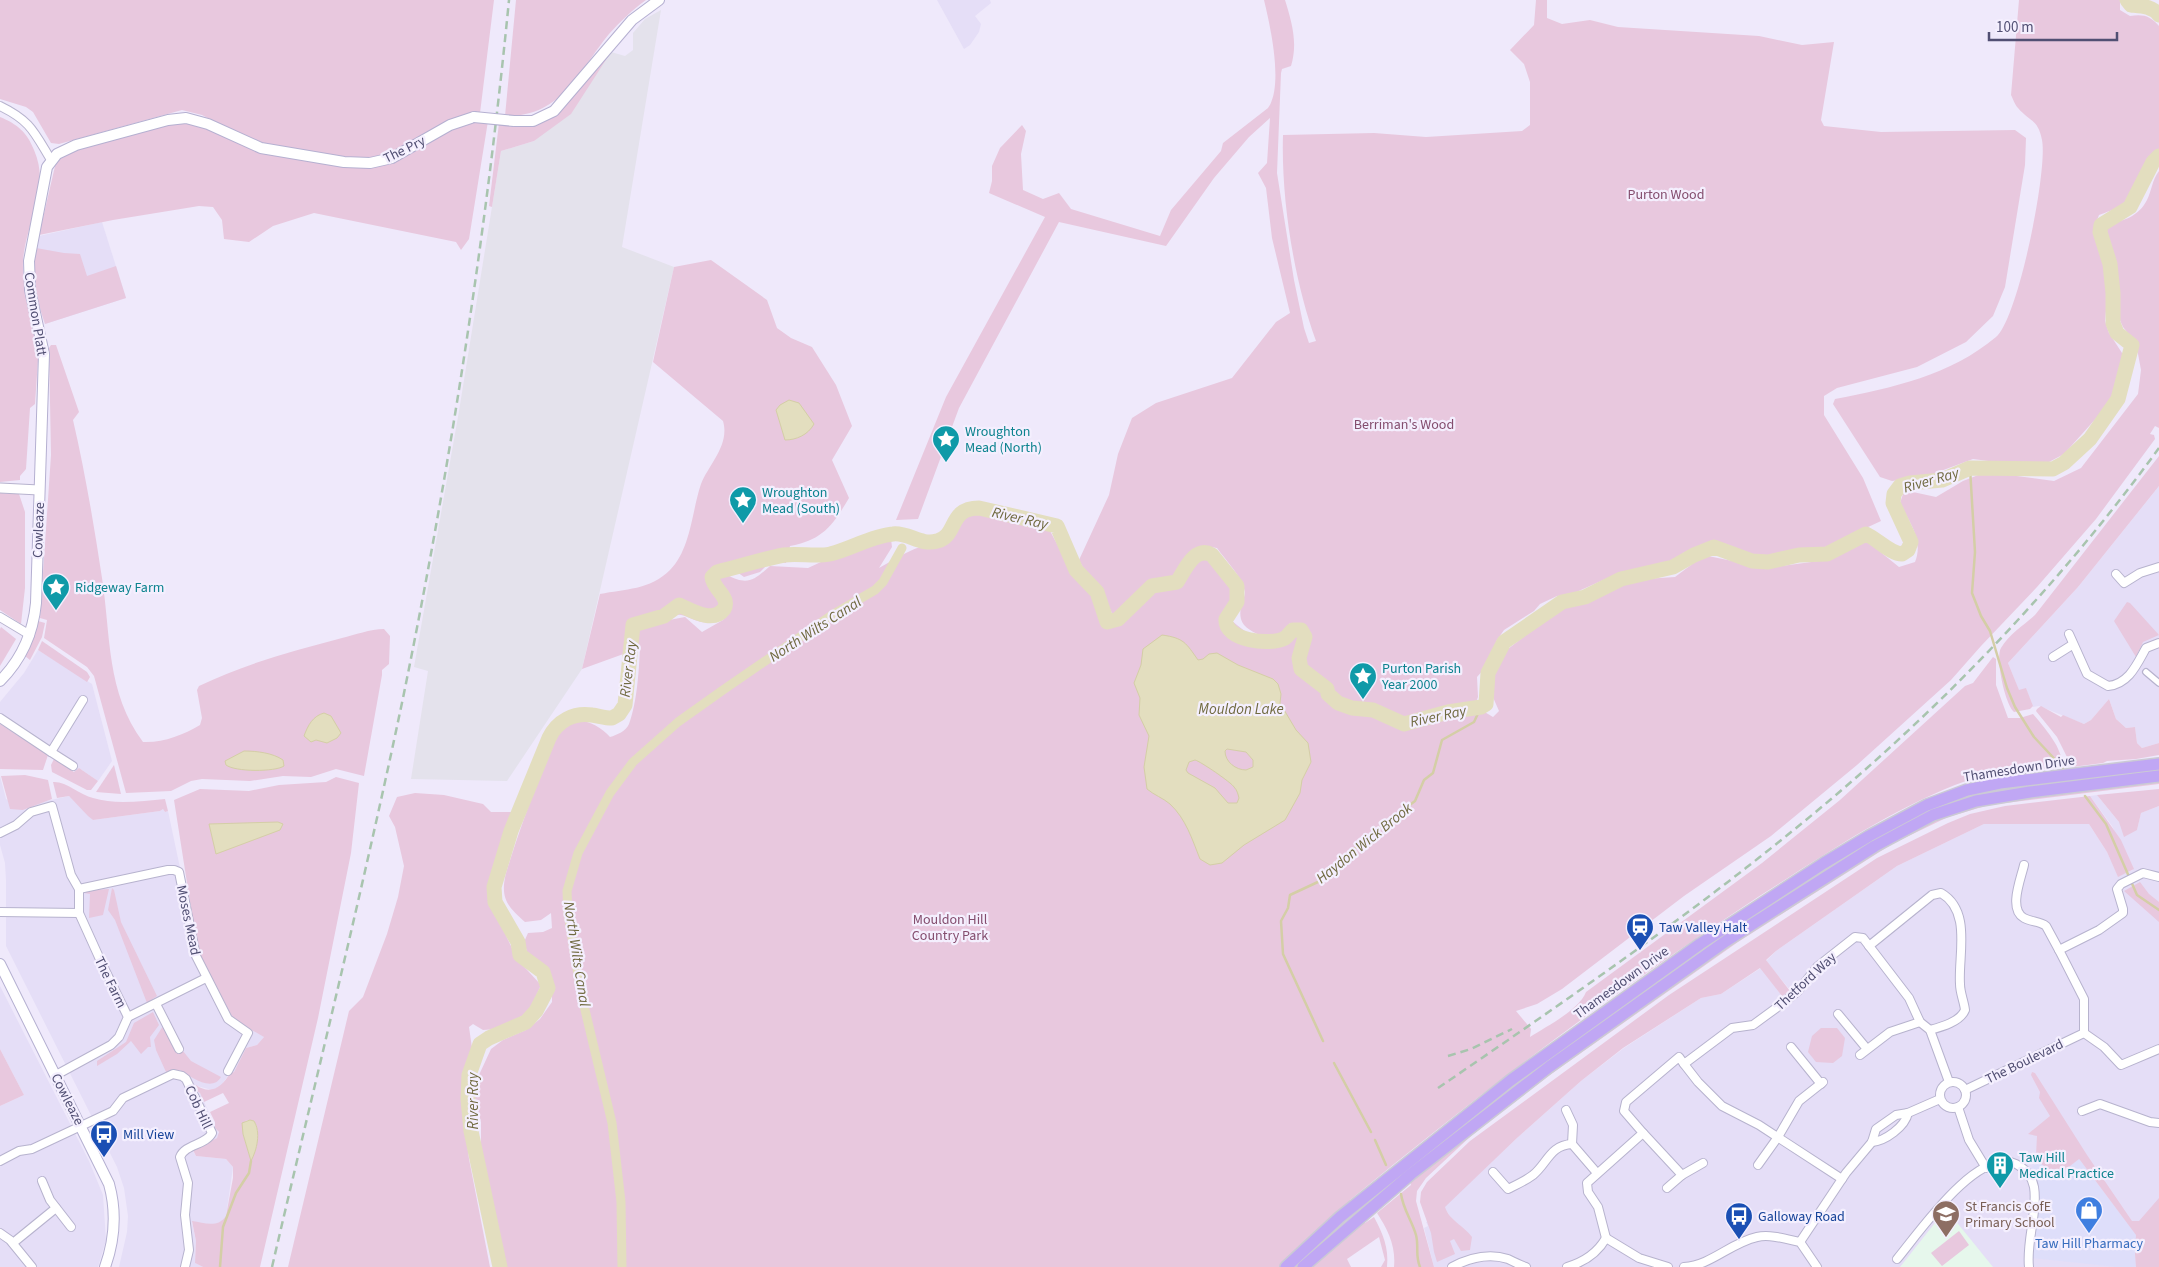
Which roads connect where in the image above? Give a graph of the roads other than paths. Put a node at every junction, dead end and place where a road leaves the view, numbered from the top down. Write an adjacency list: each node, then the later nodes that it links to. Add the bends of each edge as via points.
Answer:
1 (658, 0): 3 (main road, The Pry, bridge, via 632,20 554,111 533,121 474,118 450,125 392,158 370,163 314,158 261,148 208,124 186,118 76,145 59,152)
2 (0, 106): 3 (street, via 30,126)
3 (51, 160): 5 (main road, Common Platt, via 29,261 30,290 44,354)
4 (0, 488): 5 (street)
5 (39, 490): 10 (main road, Cowleaze, via 36,603)
6 (2159, 568): 7 (street, via 2140,573 2124,583)
7 (2116, 574)
8 (0, 617): 10 (street)
9 (2069, 634): 12 (street)
10 (30, 635): 15 (main road, Cowleaze, via 21,655)
11 (2159, 644): 12 (street, via 2146,648 2138,665 2125,679 2108,686 2087,674)
12 (2072, 645): 13 (street)
13 (2053, 657)
14 (2146, 672): 16 (street)
15 (0, 681)
16 (2159, 683)
17 (83, 700): 19 (street)
18 (0, 718): 19 (street)
19 (51, 752): 21 (street)
20 (2159, 764): 81 (main road, Thamesdown Drive, via 1988,786 1948,796 1905,816 1824,863 1678,959 1511,1080 1401,1166)
21 (73, 766)
22 (2159, 776): 82 (main road, Thamesdown Drive, via 1989,798 1952,808 1907,828 1819,880 1669,980 1521,1088 1407,1178)
23 (0, 833): 26 (street, The Farm, via 31,812 52,806 72,878)
24 (2024, 865): 30 (street, via 2016,900 2018,909 2024,918 2046,926)
25 (2159, 877): 30 (street, via 2143,873 2121,884 2117,890 2123,909 2120,915 2099,930)
26 (79, 889): 28 (street, The Farm); 32 (street, Moses Mead, via 168,870 179,872 194,950)
27 (0, 912): 28 (street)
28 (79, 913): 35 (street, The Farm)
29 (1869, 946): 36 (street, via 1909,998); 37 (street, via 1932,895 1941,893 1950,901 1961,923 1960,983 1965,1010 1948,1024); 44 (street, Thetford Way, via 1861,937 1855,937 1817,967 1798,991 1776,1008 1753,1025 1732,1028)
30 (2059, 950): 39 (street, via 2084,999)
31 (0, 964): 46 (main road, Cowleaze)
32 (206, 978): 33 (street); 38 (street, via 228,1020)
33 (156, 1004): 35 (street); 42 (street)
34 (1838, 1014): 36 (street, via 1863,1052 1890,1032)
35 (128, 1017): 46 (street, The Farm, via 111,1045)
36 (1920, 1022): 37 (street)
37 (1930, 1030): 47 (street)
38 (248, 1033): 40 (street); 45 (street)
39 (2084, 1033): 43 (street, via 2105,1047 2121,1065); 48 (street, The Boulevard)
40 (257, 1038)
41 (1791, 1047): 57 (street, via 1822,1083 1799,1102)
42 (180, 1049)
43 (2159, 1049)
44 (1684, 1064): 56 (street, Thetford Way, via 1679,1057 1624,1105 1624,1111); 57 (street, via 1722,1106)
45 (228, 1071)
46 (56, 1075): 55 (main road, Cowleaze)
47 (1949, 1082): 48 (street, via 1958,1082); 49 (street, via 1941,1089)
48 (1965, 1090): 50 (street, via 1965,1100)
49 (1940, 1099): 50 (street, via 1948,1107); 53 (street)
50 (1958, 1107): 63 (street, via 1970,1141)
51 (1566, 1110): 59 (street, via 1573,1125)
52 (2082, 1111): 54 (street, via 2100,1104)
53 (1908, 1113): 58 (street, via 1904,1123 1883,1139); 58 (street, via 1896,1114 1886,1121 1874,1132)
54 (2159, 1123)
55 (82, 1126): 60 (street); 79 (main road, Cowleaze, via 106,1175 113,1200 114,1238); 80 (street, Cob Hill, via 115,1110 123,1098 167,1075 176,1074 186,1079 212,1133 180,1156 188,1183 185,1214 190,1250)
56 (1643, 1133): 65 (street); 66 (street, Thetford Way)
57 (1778, 1137): 62 (street); 67 (street)
58 (1872, 1142): 67 (street)
59 (1572, 1144): 64 (street, via 1552,1151 1532,1176 1508,1189); 65 (street)
60 (0, 1161)
61 (1703, 1163): 66 (street)
62 (1758, 1164)
63 (1986, 1168): 76 (street, via 1946,1199); 89 (street, via 2002,1161 2012,1162 2030,1177 2034,1196)
64 (1492, 1172)
65 (1596, 1173): 73 (street, via 1589,1180 1587,1189 1598,1207)
66 (1682, 1175): 69 (street)
67 (1842, 1178): 74 (street)
68 (42, 1180): 70 (street)
69 (1667, 1188)
70 (56, 1208): 71 (street); 75 (street)
71 (71, 1227)
72 (0, 1233): 75 (street)
73 (1606, 1238): 85 (street, via 1589,1258); 86 (street, via 1640,1258)
74 (1800, 1242): 77 (street, via 1757,1237); 88 (street)
75 (13, 1243): 78 (street)
76 (1898, 1259)
77 (1711, 1264): 87 (street)
78 (32, 1267)
79 (104, 1267)
80 (185, 1267)
81 (1286, 1267)
82 (1303, 1267)
83 (1452, 1267): 84 (street, via 1489,1256)
84 (1526, 1267)
85 (1567, 1267)
86 (1668, 1267)
87 (1684, 1267)
88 (1817, 1267)
89 (2029, 1267)

